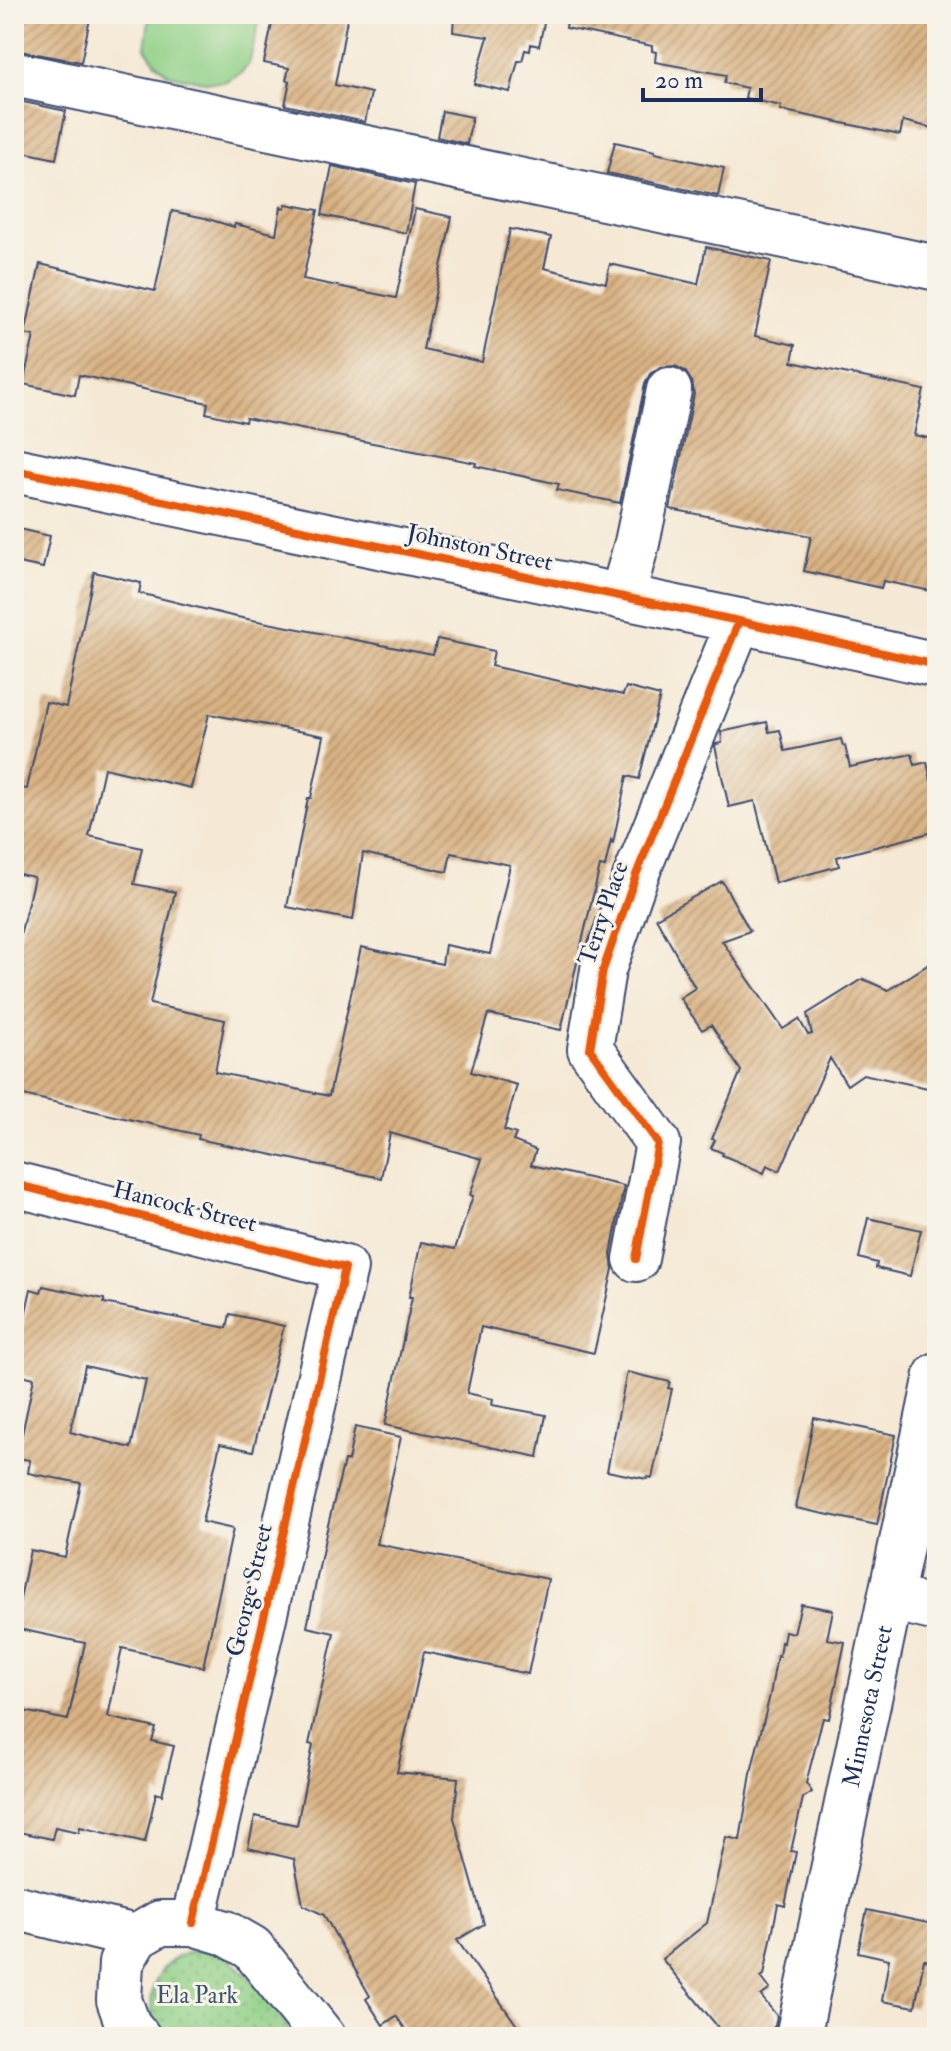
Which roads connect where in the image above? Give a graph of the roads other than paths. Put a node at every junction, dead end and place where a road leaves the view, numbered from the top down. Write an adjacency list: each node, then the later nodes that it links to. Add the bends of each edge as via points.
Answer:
1 (14, 74): 2 (street)
2 (937, 268)
3 (669, 390): 5 (street)
4 (14, 470): 5 (street, Johnston Street)
5 (622, 597): 6 (street, Johnston Street)
6 (739, 621): 7 (street, Johnston Street); 9 (street, Terry Place, via 636,875 603,970 590,1049 658,1143)
7 (937, 665)
8 (14, 1184): 10 (street, Hancock Street)
9 (636, 1259)
10 (345, 1268): 15 (street, George Street)
11 (937, 1375): 12 (street, Minnesota Street)
12 (891, 1598): 13 (street); 19 (street, Minnesota Street)
13 (937, 1609)
14 (14, 1907): 16 (street)
15 (193, 1923): 16 (street, via 160,1923); 18 (street, via 252,1948)
16 (136, 1937): 17 (street, via 121,1963 119,2000)
17 (138, 2037)
18 (323, 2037)
19 (798, 2037)

